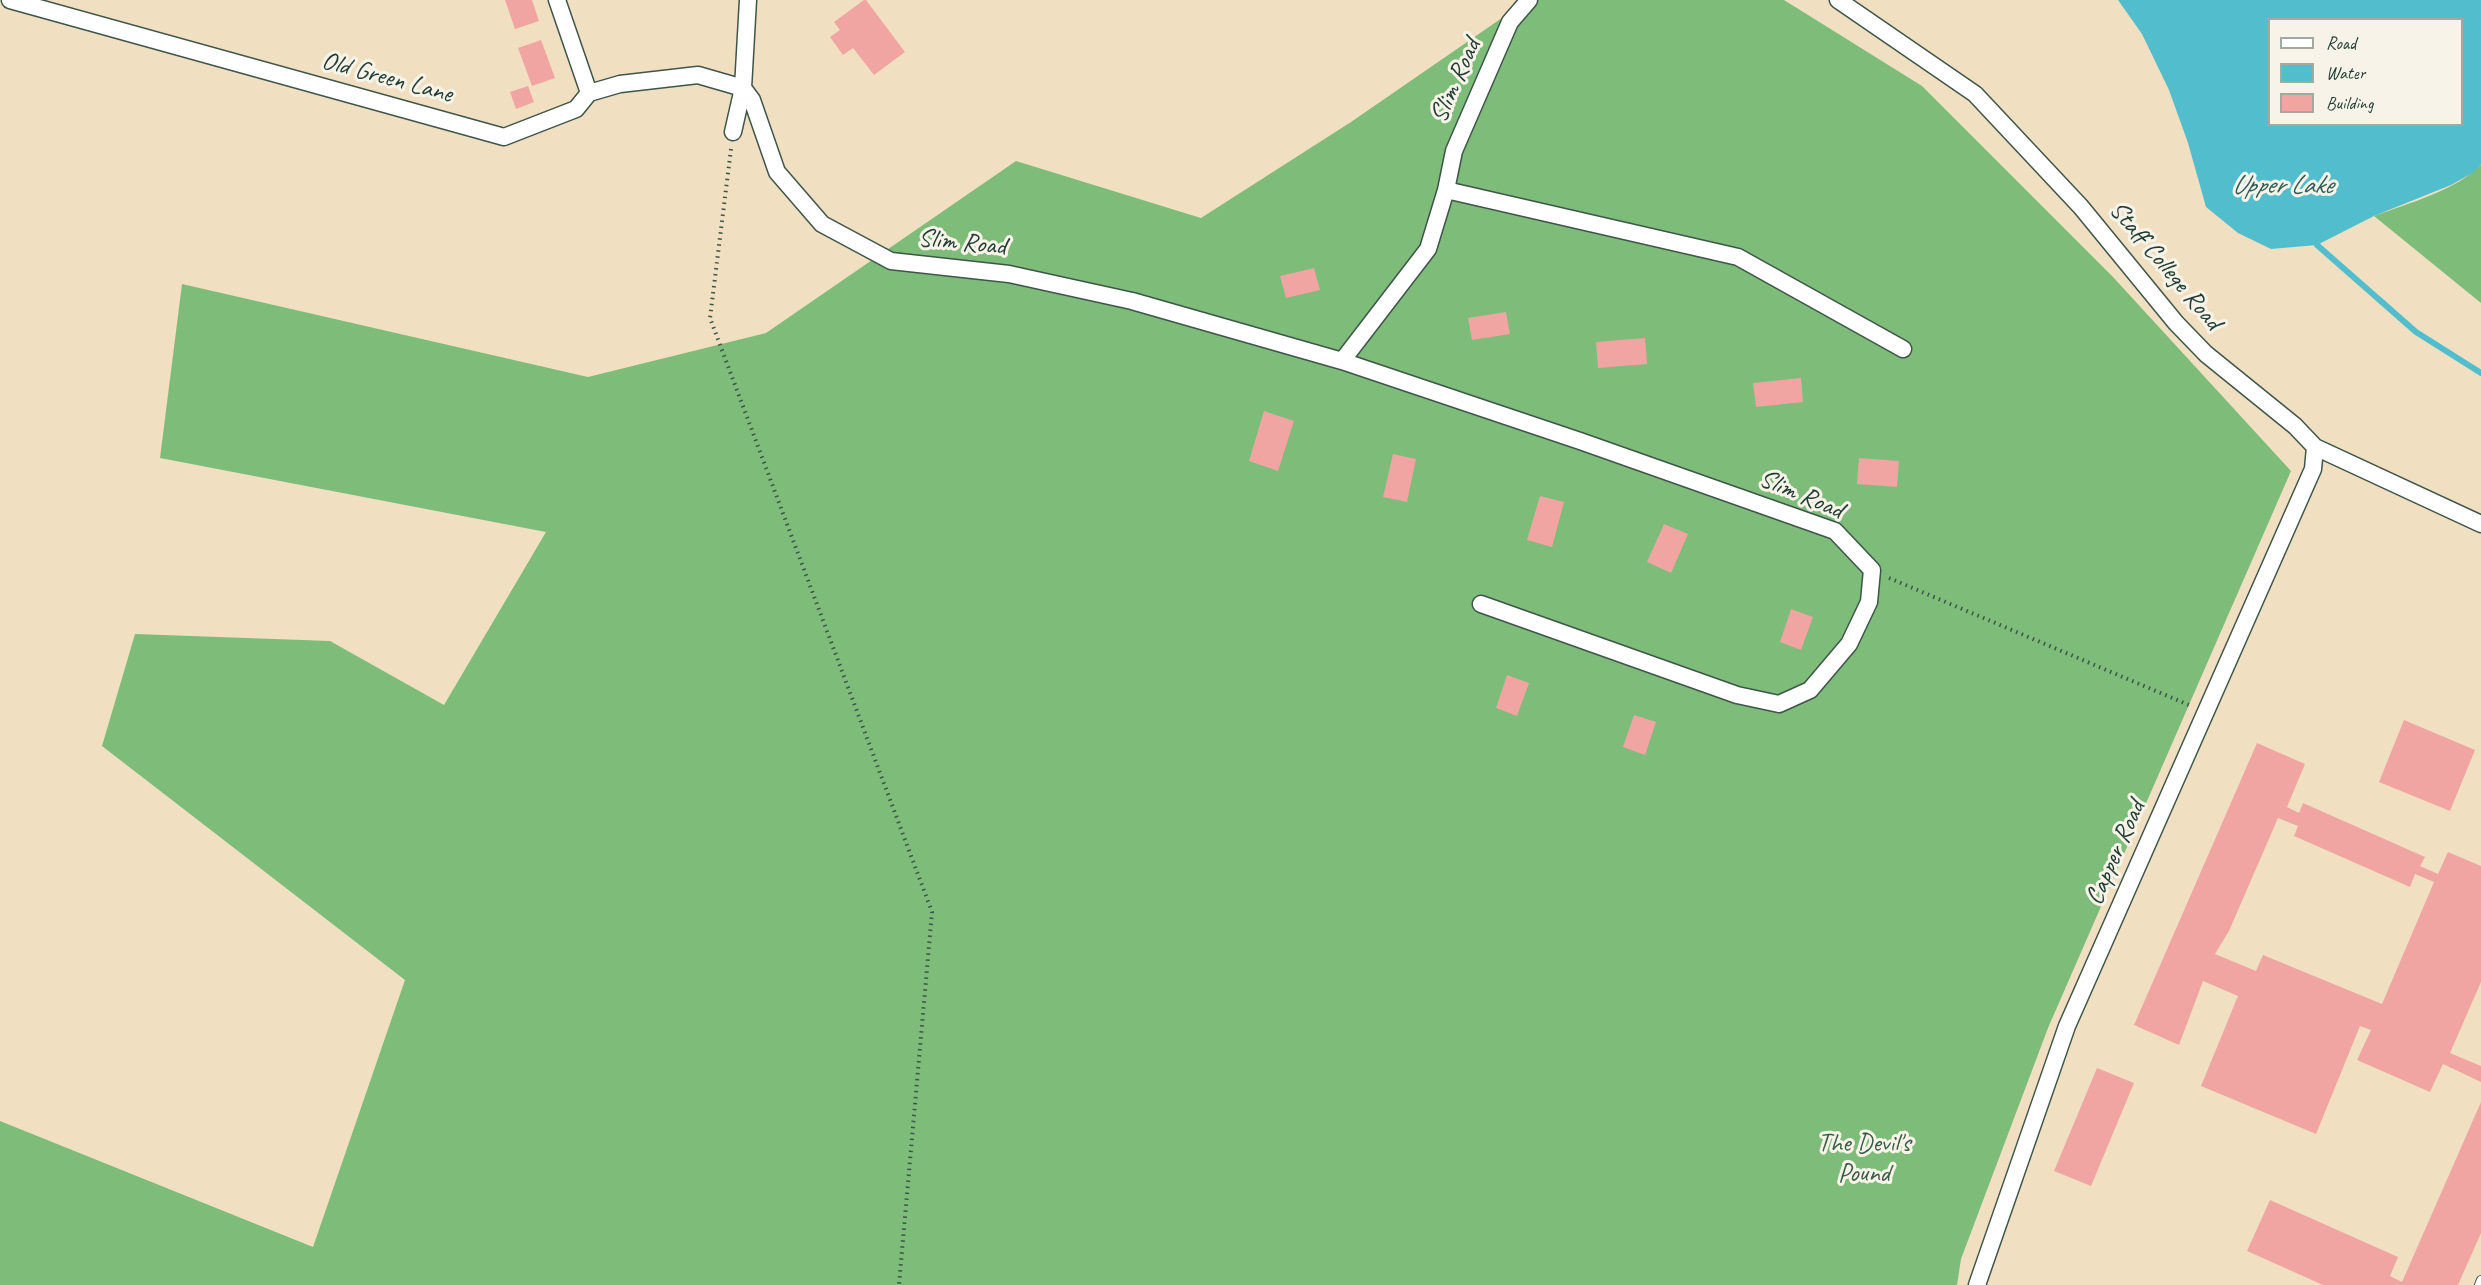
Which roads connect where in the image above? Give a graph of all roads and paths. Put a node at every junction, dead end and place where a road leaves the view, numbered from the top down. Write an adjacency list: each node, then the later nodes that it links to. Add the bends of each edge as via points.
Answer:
1 (10, 0): 7 (street, Old Green Lane, via 504,137 576,109)
2 (557, 0): 7 (street)
3 (748, 0): 6 (street)
4 (1529, 0): 9 (street, Slim Road, via 1510,22 1454,151)
5 (1838, 0): 12 (street, Staff College Road, via 1975,94 2081,207 2176,323 2206,354)
6 (743, 88): 7 (street, Old Green Lane, via 698,75 620,84); 8 (street); 11 (street, Slim Road, via 753,100 777,172 822,224 891,261 1009,274 1132,302)
7 (589, 93)
8 (733, 132): 18 (path, via 710,318 932,912)
9 (1446, 190): 10 (street, via 1738,257); 11 (street, Slim Road, via 1428,249)
10 (1903, 348)
11 (1342, 361): 14 (street, Slim Road, via 1835,531)
12 (2315, 447): 13 (street, Staff College Road); 16 (street, Capper Road, via 2313,469)
13 (2481, 524)
14 (1872, 570): 15 (street, via 1869,602 1849,644 1810,690 1779,704 1737,695); 16 (path)
15 (1481, 604)
16 (2206, 712): 19 (street, Capper Road, via 2067,1026)
17 (2481, 1280): 20 (lane)
18 (899, 1285)
19 (1977, 1285)
20 (2479, 1285)

